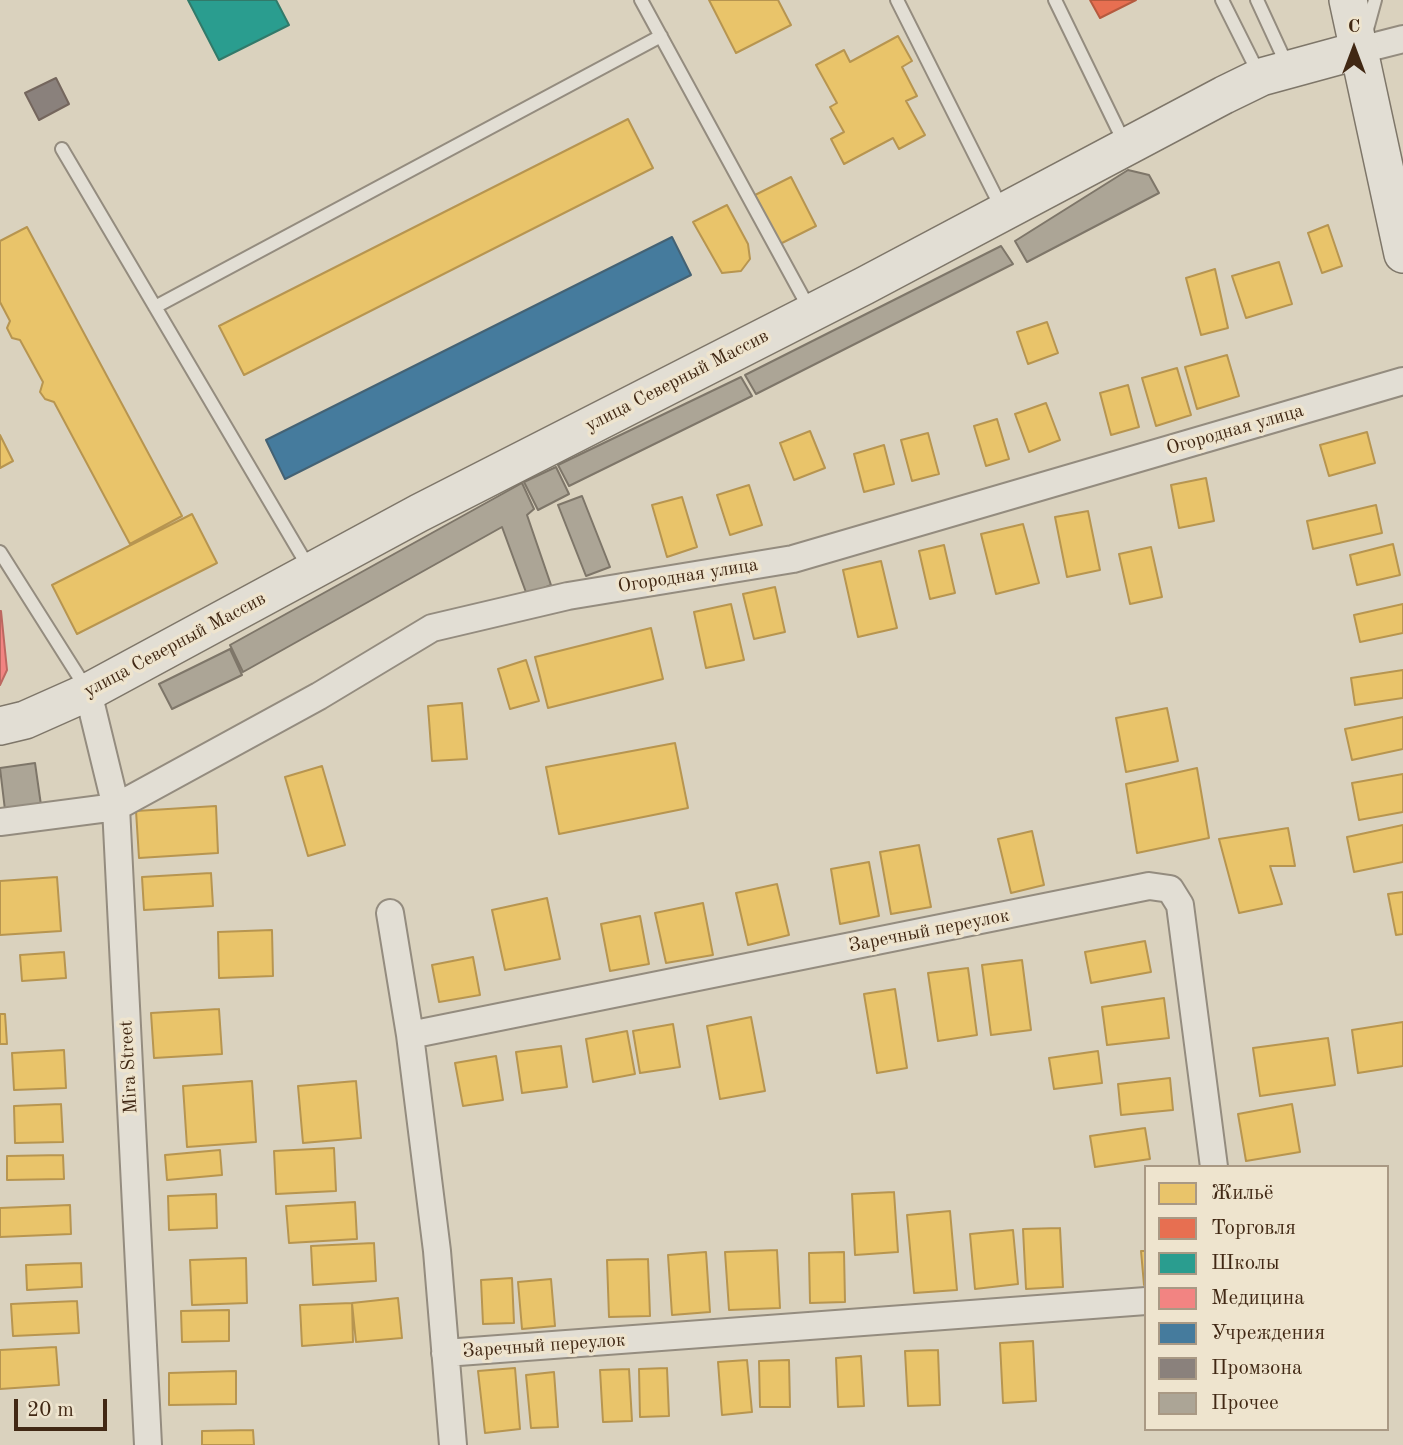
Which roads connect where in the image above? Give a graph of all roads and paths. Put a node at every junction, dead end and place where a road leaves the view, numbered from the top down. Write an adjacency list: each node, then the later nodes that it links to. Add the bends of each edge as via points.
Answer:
1 (641, 0): 8 (lane)
2 (897, 0): 14 (lane)
3 (1055, 0): 12 (lane)
4 (1222, 0): 11 (lane)
5 (1257, 0): 11 (lane)
6 (1348, 0): 10 (street)
7 (1376, 0): 10 (lane)
8 (661, 36): 16 (lane); 17 (lane)
9 (1403, 39): 10 (street)
10 (1360, 50): 11 (street, улица Северный Массив); 15 (street)
11 (1275, 73): 12 (street, улица Северный Массив)
12 (1126, 146): 14 (street, улица Северный Массив)
13 (62, 149): 16 (lane)
14 (1004, 212): 17 (street, улица Северный Массив)
15 (1403, 254)
16 (155, 307): 20 (lane)
17 (811, 313): 20 (street, улица Северный Массив)
18 (1403, 381): 23 (street, Огородная улица, via 793,559 568,596 432,628)
19 (0, 552): 21 (lane)
20 (310, 572): 21 (street, улица Северный Массив)
21 (88, 692): 22 (street, улица Северный Массив); 23 (street, Mira Street)
22 (0, 726)
23 (116, 807): 24 (street, Огородная улица); 30 (street, Mira Street)
24 (0, 822)
25 (390, 913): 26 (street, Заречный переулок)
26 (410, 1035): 27 (street, Заречный переулок, via 1149,886 1170,889 1181,905); 29 (street, Заречный переулок)
27 (1214, 1165)
28 (1144, 1301): 29 (street, Заречный переулок)
29 (445, 1353): 31 (street, Заречный переулок)
30 (148, 1445)
31 (453, 1445)

